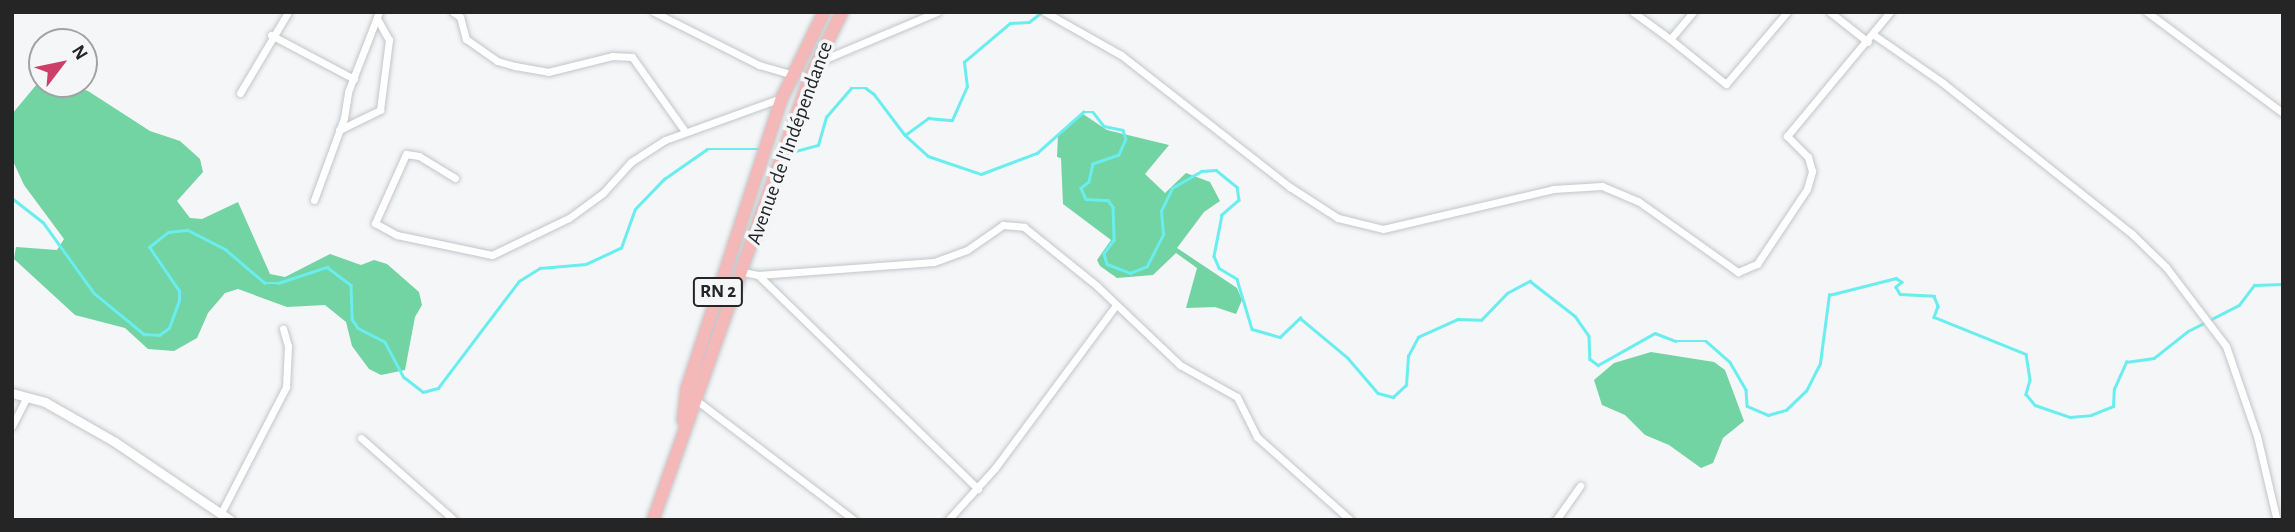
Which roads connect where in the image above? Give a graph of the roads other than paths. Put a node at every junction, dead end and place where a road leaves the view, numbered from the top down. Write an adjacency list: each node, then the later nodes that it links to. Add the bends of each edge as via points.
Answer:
1 (288, 12): 15 (street)
2 (453, 12): 26 (street, via 460,17 466,39 497,61 531,70 548,72 612,56 632,57)
3 (654, 12): 20 (street, via 759,65)
4 (824, 12): 20 (main road, Avenue de l'Indépendance / RN 2)
5 (842, 12): 19 (main road, Avenue de l'Indépendance / RN 2)
6 (937, 12): 19 (street)
7 (1045, 12): 18 (street, via 1121,55 1290,187 1338,218 1383,229 1553,189 1602,186 1638,201 1738,272 1757,264 1807,189 1812,171 1808,157 1787,136)
8 (1633, 12): 17 (street)
9 (1693, 12): 17 (street)
10 (1787, 12): 17 (street, via 1726,84)
11 (1830, 12): 18 (street)
12 (1889, 12): 16 (street)
13 (2147, 12): 24 (street)
14 (378, 15): 21 (street); 25 (street, via 389,40 380,110)
15 (271, 35): 21 (street); 22 (street)
16 (1874, 35): 18 (street); 42 (street, via 1943,83 2132,234 2166,267 2226,346 2257,436)
17 (1670, 39)
18 (1868, 42)
19 (817, 62): 29 (main road, Avenue de l'Indépendance / RN 2)
20 (791, 74): 23 (main road, Avenue de l'Indépendance / RN 2)
21 (354, 79): 25 (street)
22 (240, 93)
23 (782, 98): 26 (street); 37 (main road, Avenue de l'Indépendance / RN 2, via 687,387)
24 (2283, 113)
25 (339, 130): 28 (street)
26 (684, 130): 27 (street, via 631,162 603,193 569,218 492,255 397,235 375,223 406,154 419,156)
27 (455, 178)
28 (314, 200)
29 (743, 272): 30 (street); 35 (main road, Avenue de l'Indépendance / RN 2)
30 (758, 275): 31 (street, via 945,260 1013,223 1054,250); 40 (street)
31 (1116, 305): 40 (street); 47 (street, via 1180,365 1237,397 1257,438)
32 (283, 329): 41 (street, via 288,346 286,387)
33 (12, 393): 34 (street)
34 (27, 397): 36 (street); 41 (street, via 45,402 115,442)
35 (696, 400): 37 (main road, Avenue de l'Indépendance / RN 2); 45 (street)
36 (12, 426)
37 (682, 431): 44 (main road, Avenue de l'Indépendance / RN 2)
38 (361, 438): 43 (street)
39 (1580, 486): 48 (street)
40 (978, 489): 46 (street)
41 (227, 517)
42 (2276, 517)
43 (454, 520)
44 (653, 520)
45 (854, 520)
46 (948, 520)
47 (1350, 520)
48 (1556, 520)

